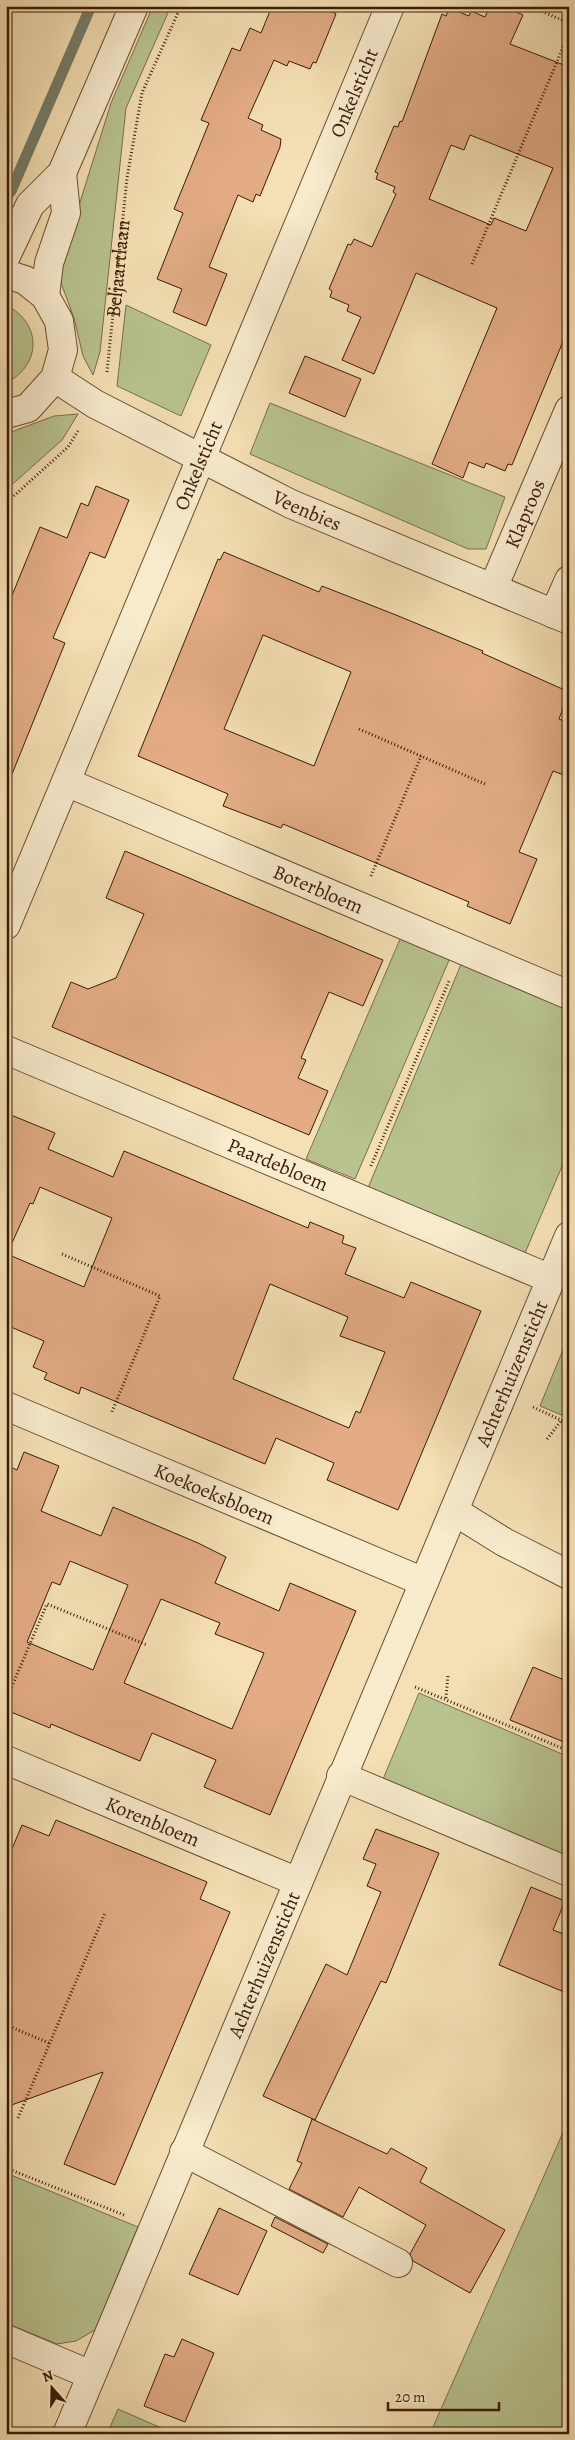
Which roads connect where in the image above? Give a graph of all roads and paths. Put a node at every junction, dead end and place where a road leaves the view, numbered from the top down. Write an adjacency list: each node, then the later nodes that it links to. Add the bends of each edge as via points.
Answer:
1 (134, 6): 7 (street)
2 (181, 6): 13 (path, Beljaartlaan, via 142,93 127,178 108,370)
3 (390, 6): 16 (street, Onkelsticht)
4 (528, 6): 5 (path)
5 (569, 23)
6 (569, 33): 9 (path)
7 (62, 173): 8 (street, via 30,205); 11 (street, via 66,213 49,263)
8 (6, 256)
9 (472, 264)
10 (6, 274): 11 (street, via 25,280)
11 (45, 296): 12 (street, via 59,321 63,350)
12 (55, 378): 13 (street, Veenbies); 15 (street, via 28,408)
13 (95, 404): 16 (street, Veenbies); 17 (path, Beljaartlaan, via 68,447)
14 (569, 410): 19 (street, Klaproos)
15 (6, 414)
16 (202, 458): 19 (street, Veenbies, via 291,504); 23 (street, Onkelsticht)
17 (6, 503)
18 (569, 580): 20 (street)
19 (493, 588): 20 (street, Veenbies)
20 (562, 617)
21 (359, 729): 22 (path)
22 (421, 756): 24 (path); 25 (path)
23 (66, 782): 25 (street, Boterbloem); 26 (street, Onkelsticht)
24 (485, 784)
25 (359, 906): 27 (street, Boterbloem)
26 (6, 925)
27 (462, 950): 28 (street, Boterbloem); 30 (path)
28 (569, 996)
29 (6, 1050): 30 (street, Paardebloem)
30 (358, 1196): 33 (street, Paardebloem)
31 (569, 1236): 33 (street, Achterhuizensticht)
32 (62, 1254): 37 (path, via 160,1296)
33 (551, 1279): 38 (street, Achterhuizensticht)
34 (6, 1406): 37 (street, Koekoeksbloem)
35 (561, 1421): 36 (path)
36 (547, 1439)
37 (99, 1444): 40 (street, Koekoeksbloem)
38 (454, 1511): 39 (street, via 504,1542); 40 (street, Achterhuizensticht)
39 (569, 1575)
40 (424, 1582): 43 (street, Achterhuizensticht)
41 (147, 1646): 45 (path, via 47,1604)
42 (448, 1675): 44 (path)
43 (384, 1676): 44 (path); 48 (street, Achterhuizensticht)
44 (446, 1698): 46 (path)
45 (6, 1700)
46 (569, 1751)
47 (6, 1760): 50 (street, Korenbloem)
48 (341, 1776): 49 (street); 50 (street, Achterhuizensticht)
49 (569, 1872)
50 (298, 1882): 55 (street, Achterhuizensticht)
51 (105, 1913): 53 (path)
52 (6, 2025): 53 (path)
53 (50, 2044): 54 (path)
54 (18, 2118)
55 (184, 2152): 57 (street, Achterhuizensticht); 58 (street)
56 (6, 2168): 57 (path)
57 (153, 2227): 60 (street, Achterhuizensticht)
58 (398, 2263)
59 (6, 2339): 60 (street)
60 (91, 2375): 62 (street, Achterhuizensticht)
61 (569, 2421): 63 (path)
62 (67, 2434)
63 (564, 2434)

